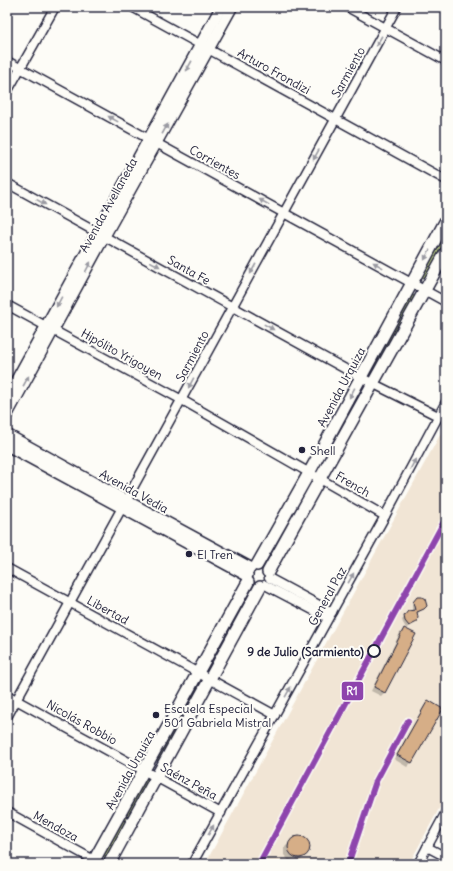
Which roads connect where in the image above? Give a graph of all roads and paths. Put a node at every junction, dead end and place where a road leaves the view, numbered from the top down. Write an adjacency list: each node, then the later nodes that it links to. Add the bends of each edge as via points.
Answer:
1 (55, 7): 11 (street)
2 (132, 7): 8 (street, Arturo Frondizi)
3 (221, 7): 8 (street, Avenida Avellaneda)
4 (232, 7): 8 (street, Avenida Avellaneda)
5 (347, 7): 7 (street)
6 (397, 7): 7 (street, Sarmiento)
7 (386, 28): 9 (street); 13 (street, Sarmiento, one-way to 13)
8 (205, 47): 13 (street, Arturo Frondizi); 14 (street, Avenida Avellaneda)
9 (446, 60)
10 (7, 61): 11 (street, Corrientes)
11 (20, 68): 12 (street); 14 (street, Corrientes, one-way to 11)
12 (7, 92)
13 (336, 119): 15 (street, Arturo Frondizi); 17 (street, Sarmiento, one-way to 17)
14 (153, 141): 17 (street, Corrientes, one-way to 14); 19 (street, Avenida Avellaneda)
15 (446, 180)
16 (7, 183): 19 (street, Santa Fe, one-way to 19)
17 (284, 213): 21 (street, Corrientes, one-way to 17); 25 (street, Sarmiento, one-way to 25)
18 (446, 220): 21 (main road, Avenida Urquiza, one-way to 21)
19 (100, 234): 25 (street, Santa Fe, one-way to 25); 26 (street, Avenida Avellaneda)
20 (446, 252): 22 (main road)
21 (412, 284): 22 (street, Corrientes); 27 (main road, Avenida Urquiza)
22 (425, 291): 23 (street, Corrientes); 28 (main road)
23 (446, 302)
24 (7, 305): 26 (street, Hipólito Yrigoyen)
25 (232, 306): 27 (street, Santa Fe, one-way to 27); 30 (street, Sarmiento, one-way to 30)
26 (50, 328): 29 (street, Avenida Avellaneda); 30 (street, Hipólito Yrigoyen); 32 (street, Avenida Avellaneda, one-way to 26)
27 (360, 377): 28 (street, Santa Fe); 36 (main road, Avenida Urquiza, one-way to 36)
28 (373, 384): 33 (street, Santa Fe); 37 (main road)
29 (7, 397)
30 (182, 400): 36 (street, Hipólito Yrigoyen); 38 (street, Sarmiento)
31 (446, 402): 33 (street, General Paz)
32 (7, 415)
33 (438, 416): 39 (street, General Paz, one-way to 33)
34 (7, 436): 38 (main road, Avenida Vedia)
35 (7, 445): 38 (main road, Avenida Vedia)
36 (309, 472): 37 (street, French); 41 (main road, Avenida Urquiza)
37 (320, 479): 39 (street, French); 42 (main road)
38 (124, 505): 41 (main road, Avenida Vedia); 43 (street, Sarmiento)
39 (385, 516): 44 (street, General Paz, one-way to 39)
40 (7, 568): 43 (street, Libertad)
41 (251, 572): 42 (main road, via 264,567); 42 (main road, via 254,587); 45 (main road, Avenida Urquiza)
42 (266, 581): 44 (street); 46 (main road)
43 (70, 602): 45 (street, Libertad); 48 (street, Sarmiento)
44 (330, 615): 49 (street, General Paz, one-way to 44)
45 (198, 673): 46 (street, Libertad); 51 (main road, Avenida Urquiza)
46 (210, 680): 49 (street, Libertad); 52 (main road)
47 (7, 695): 48 (street, Nicolás Robbio)
48 (16, 700): 50 (street, Sarmiento); 51 (street, Nicolás Robbio)
49 (275, 715): 55 (street, General Paz)
50 (7, 717)
51 (145, 770): 52 (street, Saénz Peña); 58 (main road, Avenida Urquiza)
52 (156, 776): 55 (street, Saénz Peña); 59 (main road)
53 (7, 812): 58 (street, Mendoza)
54 (446, 812): 56 (street)
55 (221, 813): 60 (street, General Paz, one-way to 55)
56 (427, 847): 57 (street); 61 (street)
57 (446, 857)
58 (96, 863)
59 (109, 864)
60 (192, 864)
61 (418, 864)

